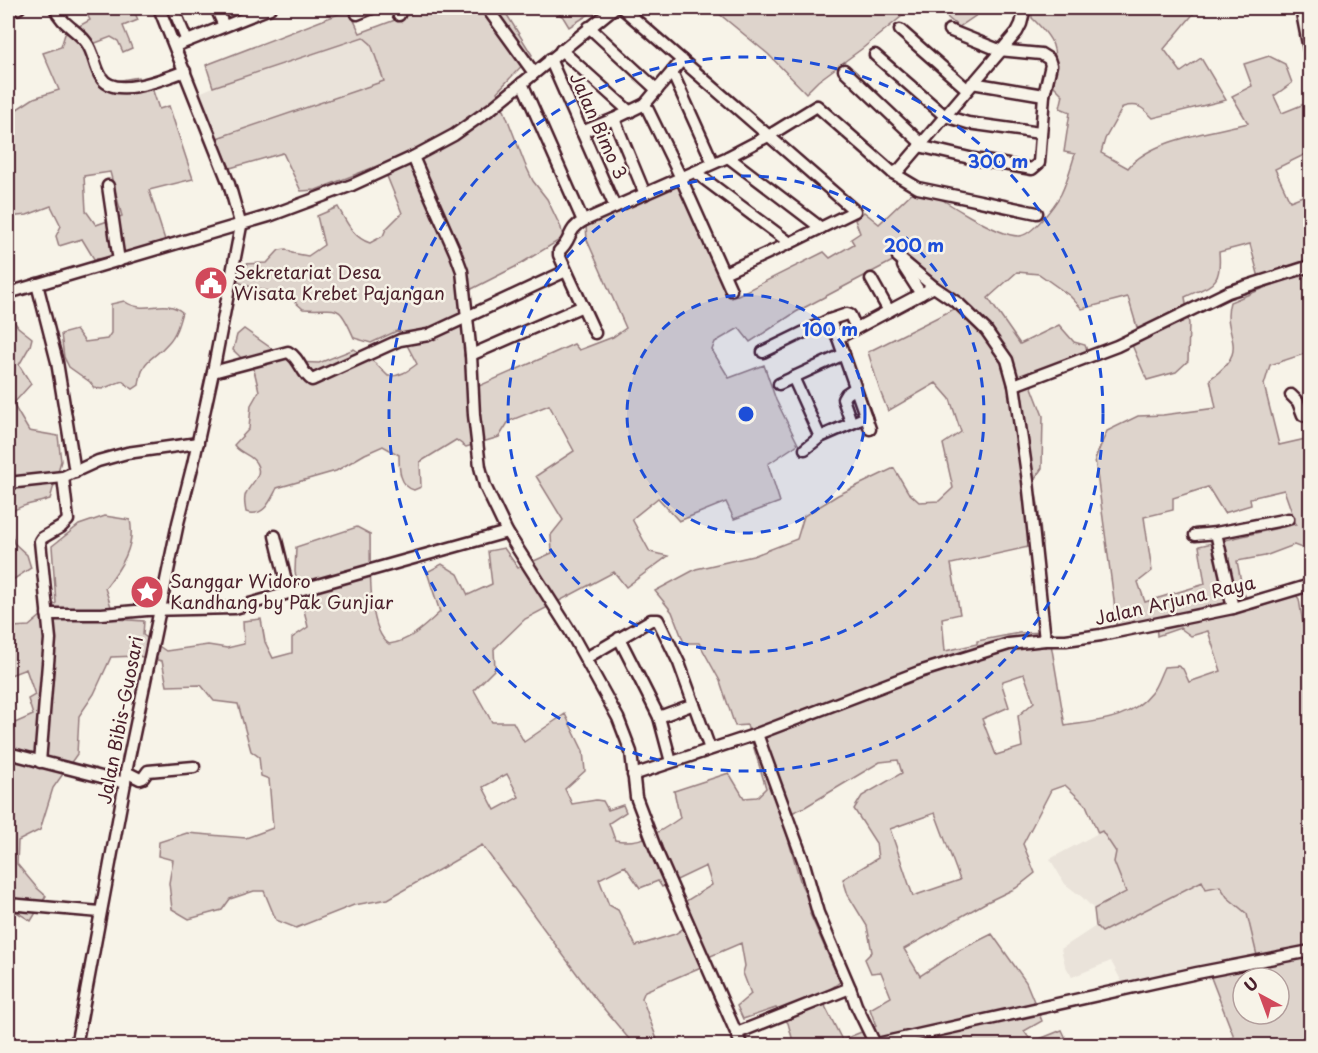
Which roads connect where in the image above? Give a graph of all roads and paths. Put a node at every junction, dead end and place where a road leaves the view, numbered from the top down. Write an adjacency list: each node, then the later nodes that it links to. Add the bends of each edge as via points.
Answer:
1 (19, 8): 13 (street)
2 (55, 8): 28 (street, via 63,21 85,40 100,76 108,83 119,87 151,83)
3 (159, 8): 20 (street)
4 (173, 8): 19 (street)
5 (216, 8): 15 (street)
6 (267, 8): 15 (street)
7 (372, 8): 14 (street)
8 (487, 8): 30 (street)
9 (614, 8): 16 (street)
10 (622, 8): 26 (street)
11 (1025, 8): 22 (street, via 1022,24)
12 (1301, 8): 23 (street)
13 (8, 10)
14 (357, 14)
15 (224, 26): 19 (street)
16 (589, 27): 21 (street); 33 (street)
17 (900, 30): 32 (street)
18 (949, 30): 22 (street)
19 (187, 41): 20 (street)
20 (175, 46): 28 (street)
21 (561, 50): 25 (street); 36 (street)
22 (999, 50): 32 (street); 34 (street, via 1047,56 1051,65)
23 (1311, 54)
24 (875, 55): 37 (street)
25 (550, 59): 30 (street); 39 (street, Jalan Bimo 3)
26 (682, 60): 29 (street); 41 (street)
27 (844, 70): 42 (street)
28 (185, 71): 54 (street)
29 (672, 72): 33 (street); 45 (street)
30 (534, 73): 31 (street)
31 (522, 84): 43 (street, via 454,135); 53 (street)
32 (970, 86): 34 (street); 37 (street)
33 (657, 90): 35 (street)
34 (1044, 95): 40 (street)
35 (645, 104): 36 (street); 48 (street)
36 (630, 112): 38 (street)
37 (945, 116): 40 (street, via 968,123); 42 (street)
38 (614, 119): 39 (street); 50 (street)
39 (582, 132): 51 (street, Jalan Bimo 3)
40 (1040, 132): 42 (street, via 1039,163 1032,169)
41 (770, 135): 44 (street); 47 (street, via 817,106); 55 (street, via 855,211)
42 (920, 145): 47 (street)
43 (413, 157): 54 (street, via 330,194); 69 (street, via 459,262)
44 (728, 157): 45 (street); 55 (street)
45 (713, 163): 46 (street)
46 (695, 172): 48 (street); 56 (street)
47 (893, 173): 52 (street, via 918,188)
48 (681, 178): 50 (street); 60 (street)
49 (108, 186): 57 (street)
50 (645, 194): 51 (street)
51 (615, 207): 53 (street)
52 (1037, 213)
53 (583, 221): 59 (street, via 572,229 559,251)
54 (241, 226): 57 (street); 77 (street, Jalan Bibis-Guosari)
55 (821, 228): 56 (street)
56 (790, 243): 60 (street)
57 (119, 261): 62 (street)
58 (1311, 266): 80 (street, via 1228,291 1117,346)
59 (566, 271): 67 (street); 69 (street)
60 (724, 273): 64 (street)
61 (871, 279): 68 (street)
62 (37, 284): 65 (street); 90 (street, via 57,362)
63 (934, 287): 66 (street); 66 (street, via 898,257); 80 (street, via 986,330 1007,360)
64 (731, 290)
65 (8, 293)
66 (921, 294): 68 (street)
67 (583, 306): 72 (street); 76 (street)
68 (889, 311): 71 (street)
69 (466, 316): 76 (street); 77 (street, via 422,338 400,340 312,380 288,352)
70 (829, 320): 71 (street, via 847,314); 73 (street); 74 (street)
71 (856, 328): 73 (street)
72 (596, 333)
73 (838, 338): 75 (street)
74 (763, 352)
75 (844, 354): 78 (street); 81 (street)
76 (471, 355): 94 (street, via 480,467 488,495)
77 (213, 372): 88 (street, Jalan Bibis-Guosari)
78 (793, 377): 79 (street); 87 (street)
79 (779, 384)
80 (1014, 385): 104 (street)
81 (855, 387): 83 (street); 85 (street, via 843,399)
82 (1291, 395): 84 (street, via 1303,415)
83 (866, 417): 85 (street); 86 (street)
84 (1311, 417)
85 (851, 422): 87 (street)
86 (870, 429)
87 (820, 437): 89 (street)
88 (198, 443): 90 (street, via 127,453); 101 (street, Jalan Bibis-Guosari)
89 (805, 449)
90 (75, 472): 91 (street)
91 (63, 477): 92 (street); 102 (street, via 68,520 40,541)
92 (8, 483)
93 (1288, 519): 95 (street)
94 (507, 532): 99 (street); 105 (street)
95 (1216, 533): 96 (street); 100 (street)
96 (1195, 535)
97 (275, 536): 99 (street)
98 (1311, 585): 100 (street, Jalan Arjuna Raya)
99 (289, 594): 101 (street, via 235,608)
100 (1233, 608): 104 (street, Jalan Arjuna Raya, via 1081,639)
101 (160, 610): 102 (street); 115 (street, Jalan Bibis-Guosari)
102 (47, 614): 111 (street, via 50,639)
103 (619, 638): 105 (street); 106 (street, via 651,620 660,622); 107 (street)
104 (1045, 640): 108 (street, Jalan Arjuna Raya, via 1009,644 954,661)
105 (586, 658): 114 (street, via 625,736)
106 (694, 704): 107 (street); 109 (street)
107 (658, 717): 112 (street)
108 (757, 734): 109 (street, Jalan Arjuna Raya); 119 (street, via 818,913)
109 (710, 749): 112 (street, Jalan Arjuna Raya)
110 (8, 753): 111 (street)
111 (40, 762): 115 (street)
112 (671, 762): 114 (street, Jalan Arjuna Raya)
113 (195, 767): 115 (street, via 148,771 140,779)
114 (633, 775): 120 (street, via 636,797 656,850)
115 (125, 778): 117 (street, Jalan Bibis-Guosari)
116 (8, 904): 117 (street)
117 (100, 912): 122 (street, Jalan Bibis-Guosari)
118 (1311, 951): 121 (street)
119 (850, 988): 120 (street); 121 (street)
120 (737, 1033): 123 (street)
121 (872, 1045)
122 (76, 1046)
123 (742, 1046)

